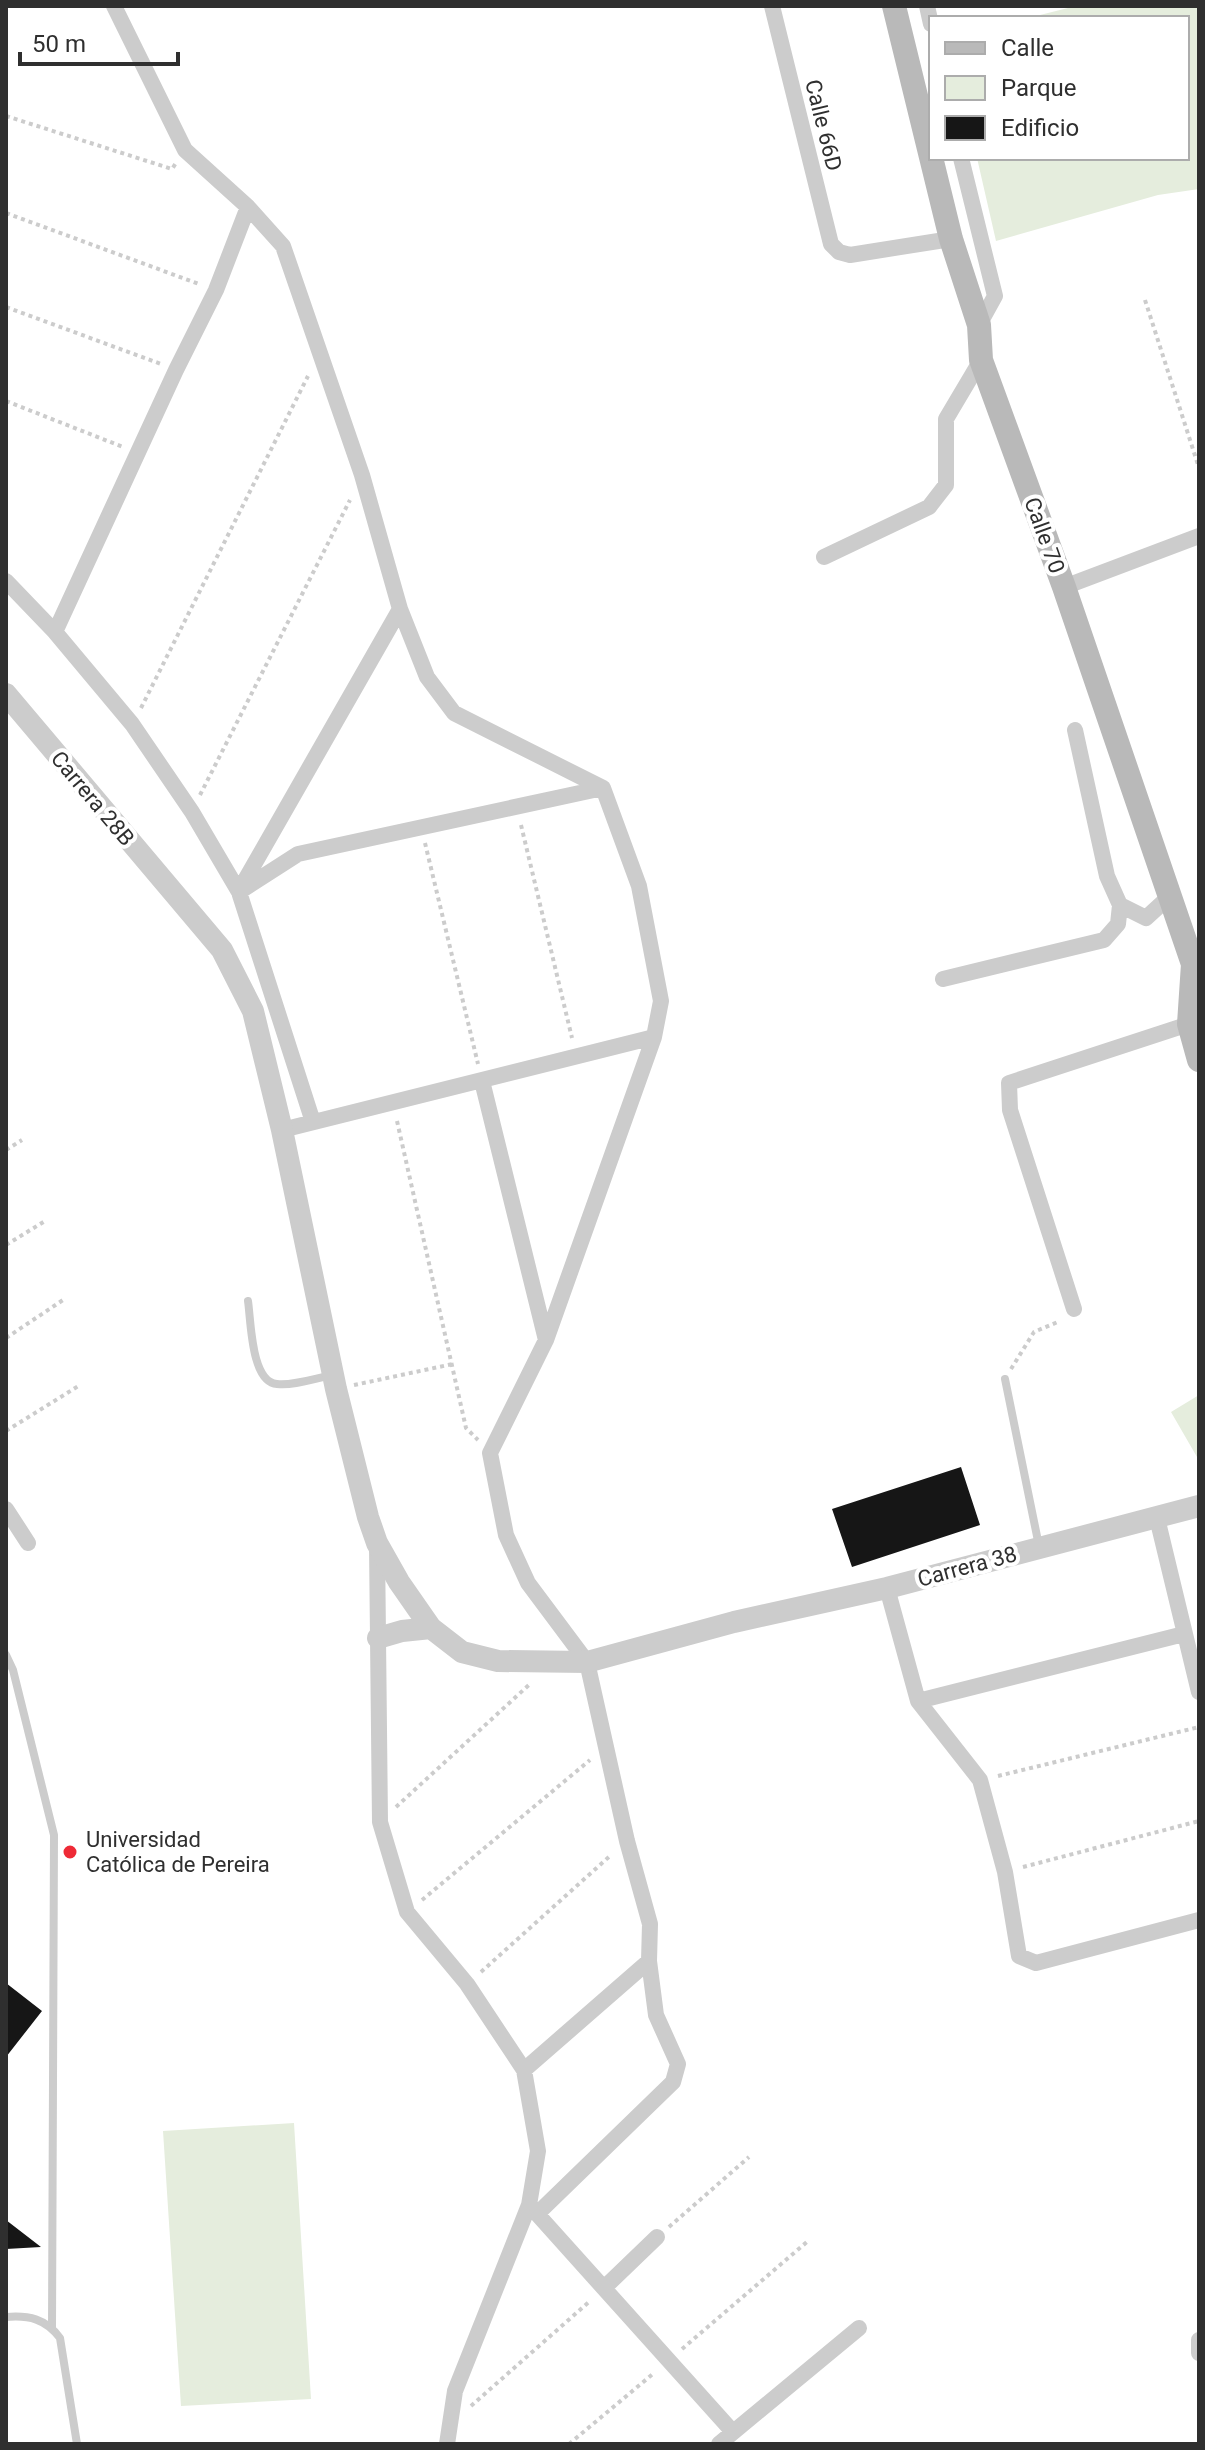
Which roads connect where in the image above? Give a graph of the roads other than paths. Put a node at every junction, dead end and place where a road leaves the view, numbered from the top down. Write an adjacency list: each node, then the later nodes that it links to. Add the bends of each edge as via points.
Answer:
1 (114, 6): 7 (street, via 185,150)
2 (772, 6): 8 (street, Calle 66D, via 831,244 850,255)
3 (894, 6): 4 (main road, Calle 70)
4 (929, 149)
5 (932, 160): 8 (main road, Calle 70)
6 (961, 160): 9 (street, via 995,296)
7 (248, 207): 15 (street, via 283,246 362,475); 16 (street, via 216,290)
8 (951, 239): 9 (main road, Calle 70)
9 (979, 325): 10 (main road, Calle 70)
10 (981, 360): 12 (street, via 946,419 946,485 929,507); 14 (main road, Calle 70)
11 (1199, 536): 14 (street)
12 (824, 557)
13 (6, 581): 16 (street)
14 (1064, 587): 21 (main road, Calle 70)
15 (400, 609): 19 (street, via 427,677 454,713); 20 (street)
16 (55, 632): 20 (street, via 132,724)
17 (6, 694): 29 (street, Carrera 28B, via 222,950 253,1011)
18 (1075, 730): 22 (street, via 1107,876)
19 (603, 788): 20 (street, via 298,854); 25 (street, via 639,886 661,1001)
20 (239, 892): 28 (street)
21 (1170, 896): 22 (street, via 1146,918); 24 (main road, Calle 70, via 1193,964)
22 (1120, 905): 23 (street, via 1118,924 1104,940)
23 (943, 979)
24 (1189, 1024): 26 (main road, Calle 70); 31 (street, via 1009,1083 1010,1110)
25 (654, 1037): 27 (street); 32 (street)
26 (1199, 1060)
27 (482, 1081): 28 (street); 32 (street)
28 (313, 1122): 29 (street)
29 (282, 1130): 34 (street, Carrera 28B)
30 (248, 1301): 34 (lane, via 257,1366 267,1381)
31 (1074, 1309)
32 (546, 1340): 46 (street, via 490,1453 506,1535 528,1583)
33 (1005, 1379): 40 (lane)
34 (335, 1382): 39 (street, Carrera 38)
35 (1199, 1506): 37 (street, Carrera 38)
36 (6, 1509): 38 (street)
37 (1157, 1518): 40 (street, Carrera 38); 43 (street)
38 (28, 1543)
39 (377, 1543): 42 (street, Carrera 38); 44 (street)
40 (1039, 1547): 41 (street, Carrera 38)
41 (887, 1588): 46 (street, Carrera 38); 48 (street)
42 (431, 1628): 44 (street); 46 (street, Carrera 38, via 462,1652 498,1661)
43 (1184, 1634): 47 (street); 48 (street)
44 (378, 1638): 51 (street, via 380,1822 407,1912 467,1984)
45 (6, 1655): 56 (lane, via 54,1835)
46 (587, 1662): 50 (street, via 650,1924)
47 (1199, 1692)
48 (918, 1701): 49 (street, via 980,1780 1005,1872 1019,1956 1036,1963)
49 (1199, 1920)
50 (649, 1961): 51 (street); 52 (street, via 656,2015 678,2064 673,2082)
51 (524, 2070): 52 (street, via 538,2151)
52 (533, 2210): 54 (street); 62 (street, via 455,2391)
53 (657, 2237): 54 (street)
54 (604, 2288): 60 (street)
55 (6, 2317): 56 (lane, via 23,2315)
56 (52, 2328): 61 (lane, via 63,2350)
57 (859, 2328): 60 (street)
58 (1199, 2340): 59 (street)
59 (1199, 2353)
60 (733, 2432): 63 (street)
61 (77, 2444)
62 (447, 2444)
63 (719, 2444)

